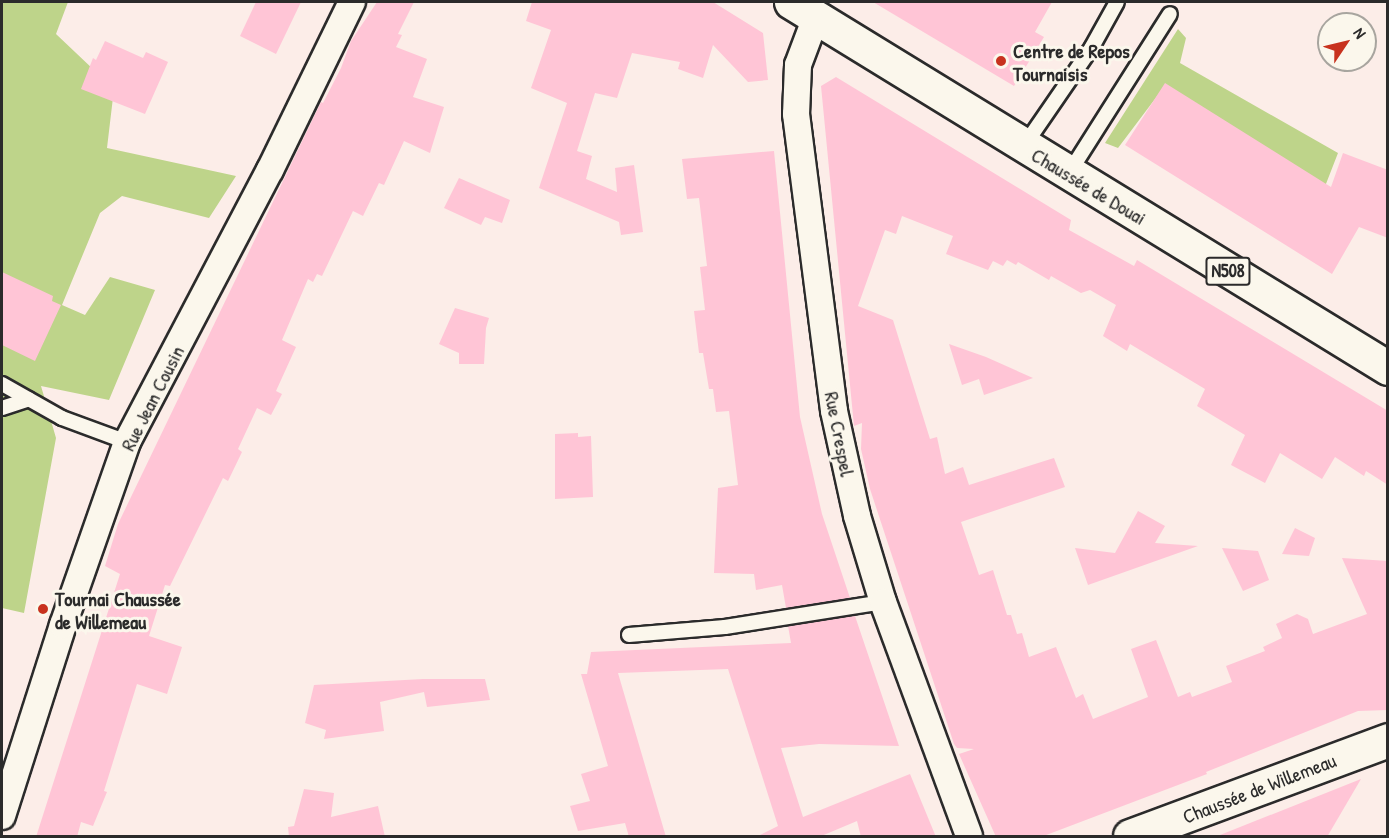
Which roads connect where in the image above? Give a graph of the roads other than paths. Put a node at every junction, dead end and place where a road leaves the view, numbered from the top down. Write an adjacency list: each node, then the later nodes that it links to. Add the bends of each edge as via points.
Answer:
1 (352, 2): 11 (street, Rue Jean Cousin, via 270,170)
2 (1117, 2): 5 (lane)
3 (803, 9): 5 (main road, Chaussée de Douai / N508); 12 (street, Rue Crespel, via 796,114 834,411 856,516)
4 (1170, 14): 6 (lane)
5 (1023, 147): 6 (main road, Chaussée de Douai / N508)
6 (1069, 173): 7 (main road, Chaussée de Douai / N508)
7 (1388, 368)
8 (2, 384): 9 (lane)
9 (29, 399): 10 (lane); 11 (lane, via 62,418)
10 (2, 408)
11 (128, 442): 15 (street, Rue Jean Cousin, via 63,625)
12 (883, 602): 13 (lane, via 725,627); 16 (street, Rue Crespel)
13 (629, 635)
14 (1388, 740): 17 (main road, Chaussée de Willemeau)
15 (2, 816)
16 (969, 837)
17 (1130, 837)

